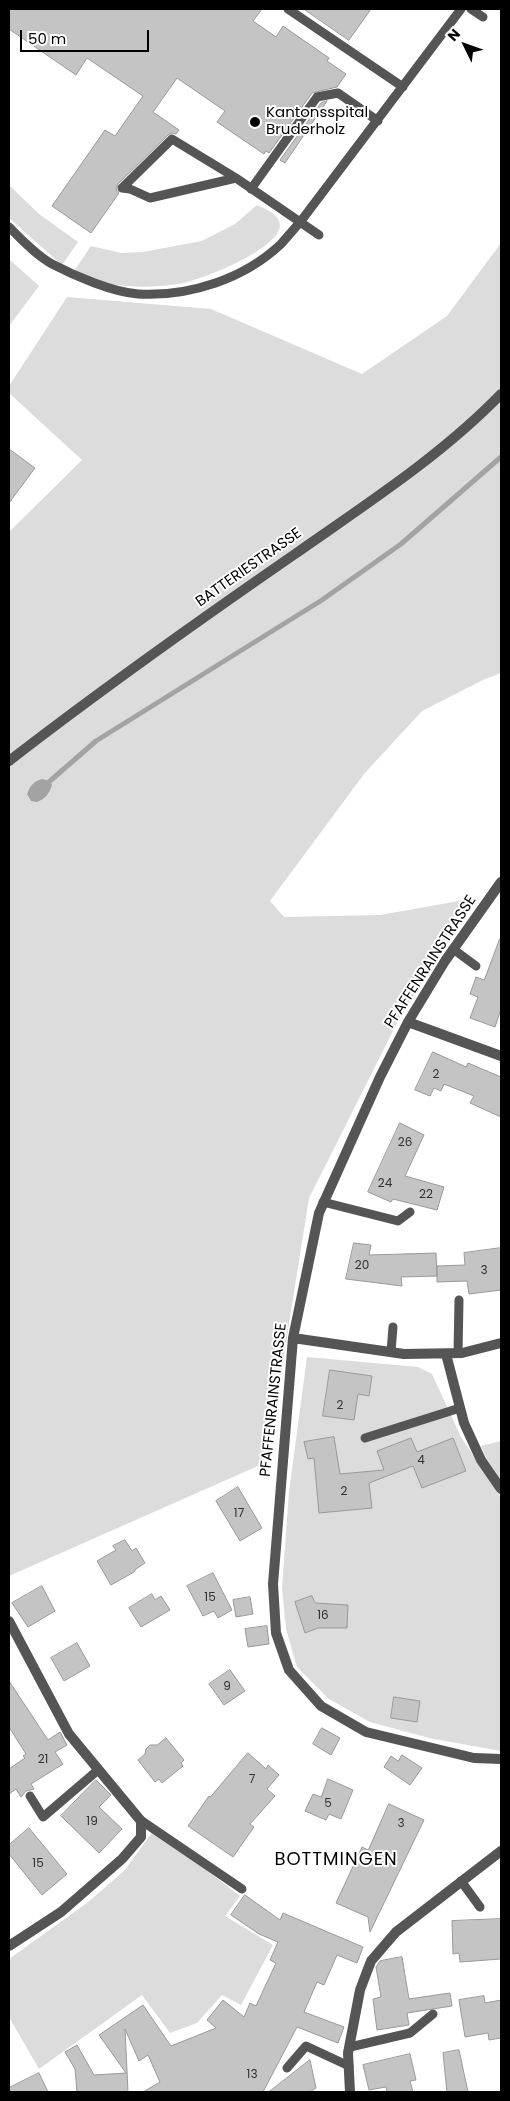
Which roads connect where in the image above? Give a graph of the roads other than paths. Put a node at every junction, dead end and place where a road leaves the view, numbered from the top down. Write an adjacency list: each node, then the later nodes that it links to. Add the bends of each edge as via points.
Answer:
1 (288, 9): 5 (lane)
2 (461, 9): 5 (lane)
3 (470, 9): 4 (lane)
4 (483, 17)
5 (403, 87): 6 (lane)
6 (378, 120): 8 (lane, via 338,93 317,97); 9 (lane)
7 (236, 178): 7 (lane, via 172,139 122,188 150,198); 8 (lane)
8 (252, 189): 9 (lane)
9 (301, 221): 10 (lane, via 280,245 228,278 202,287 137,294 106,286 51,263); 11 (lane)
10 (9, 227)
11 (319, 235)
12 (501, 394): 13 (street, BATTERIESTRASSE, via 444,445 366,504)
13 (9, 760)
14 (501, 882): 15 (street, PFAFFENRAINSTRASSE)
15 (454, 950): 16 (lane); 17 (street, PFAFFENRAINSTRASSE)
16 (476, 966)
17 (408, 1022): 18 (street); 19 (street, PFAFFENRAINSTRASSE)
18 (501, 1056)
19 (323, 1202): 20 (lane, via 398,1220); 23 (street, PFAFFENRAINSTRASSE)
20 (410, 1212)
21 (459, 1300): 26 (lane)
22 (394, 1327): 25 (lane)
23 (293, 1338): 25 (street); 32 (street, PFAFFENRAINSTRASSE, via 273,1584 276,1633 290,1670 321,1706 366,1732 474,1758)
24 (501, 1344): 26 (street)
25 (391, 1352): 27 (street)
26 (458, 1353): 27 (street)
27 (446, 1354): 28 (street)
28 (460, 1408): 29 (lane); 30 (street, via 481,1460)
29 (365, 1438)
30 (501, 1489)
31 (9, 1622): 33 (street, via 69,1734)
32 (501, 1759)
33 (98, 1770): 34 (lane, via 43,1817); 35 (street)
34 (30, 1796)
35 (139, 1819): 38 (lane); 40 (street, via 141,1837 122,1859 61,1912)
36 (501, 1851): 37 (street)
37 (461, 1881): 39 (lane); 42 (street, via 396,1932 371,1961 360,1990)
38 (242, 1889)
39 (480, 1907)
40 (9, 1946)
41 (433, 2014): 42 (lane, via 410,2032)
42 (350, 2047): 43 (street)
43 (349, 2066): 44 (lane, via 306,2046); 45 (street)
44 (287, 2068)
45 (350, 2092)

